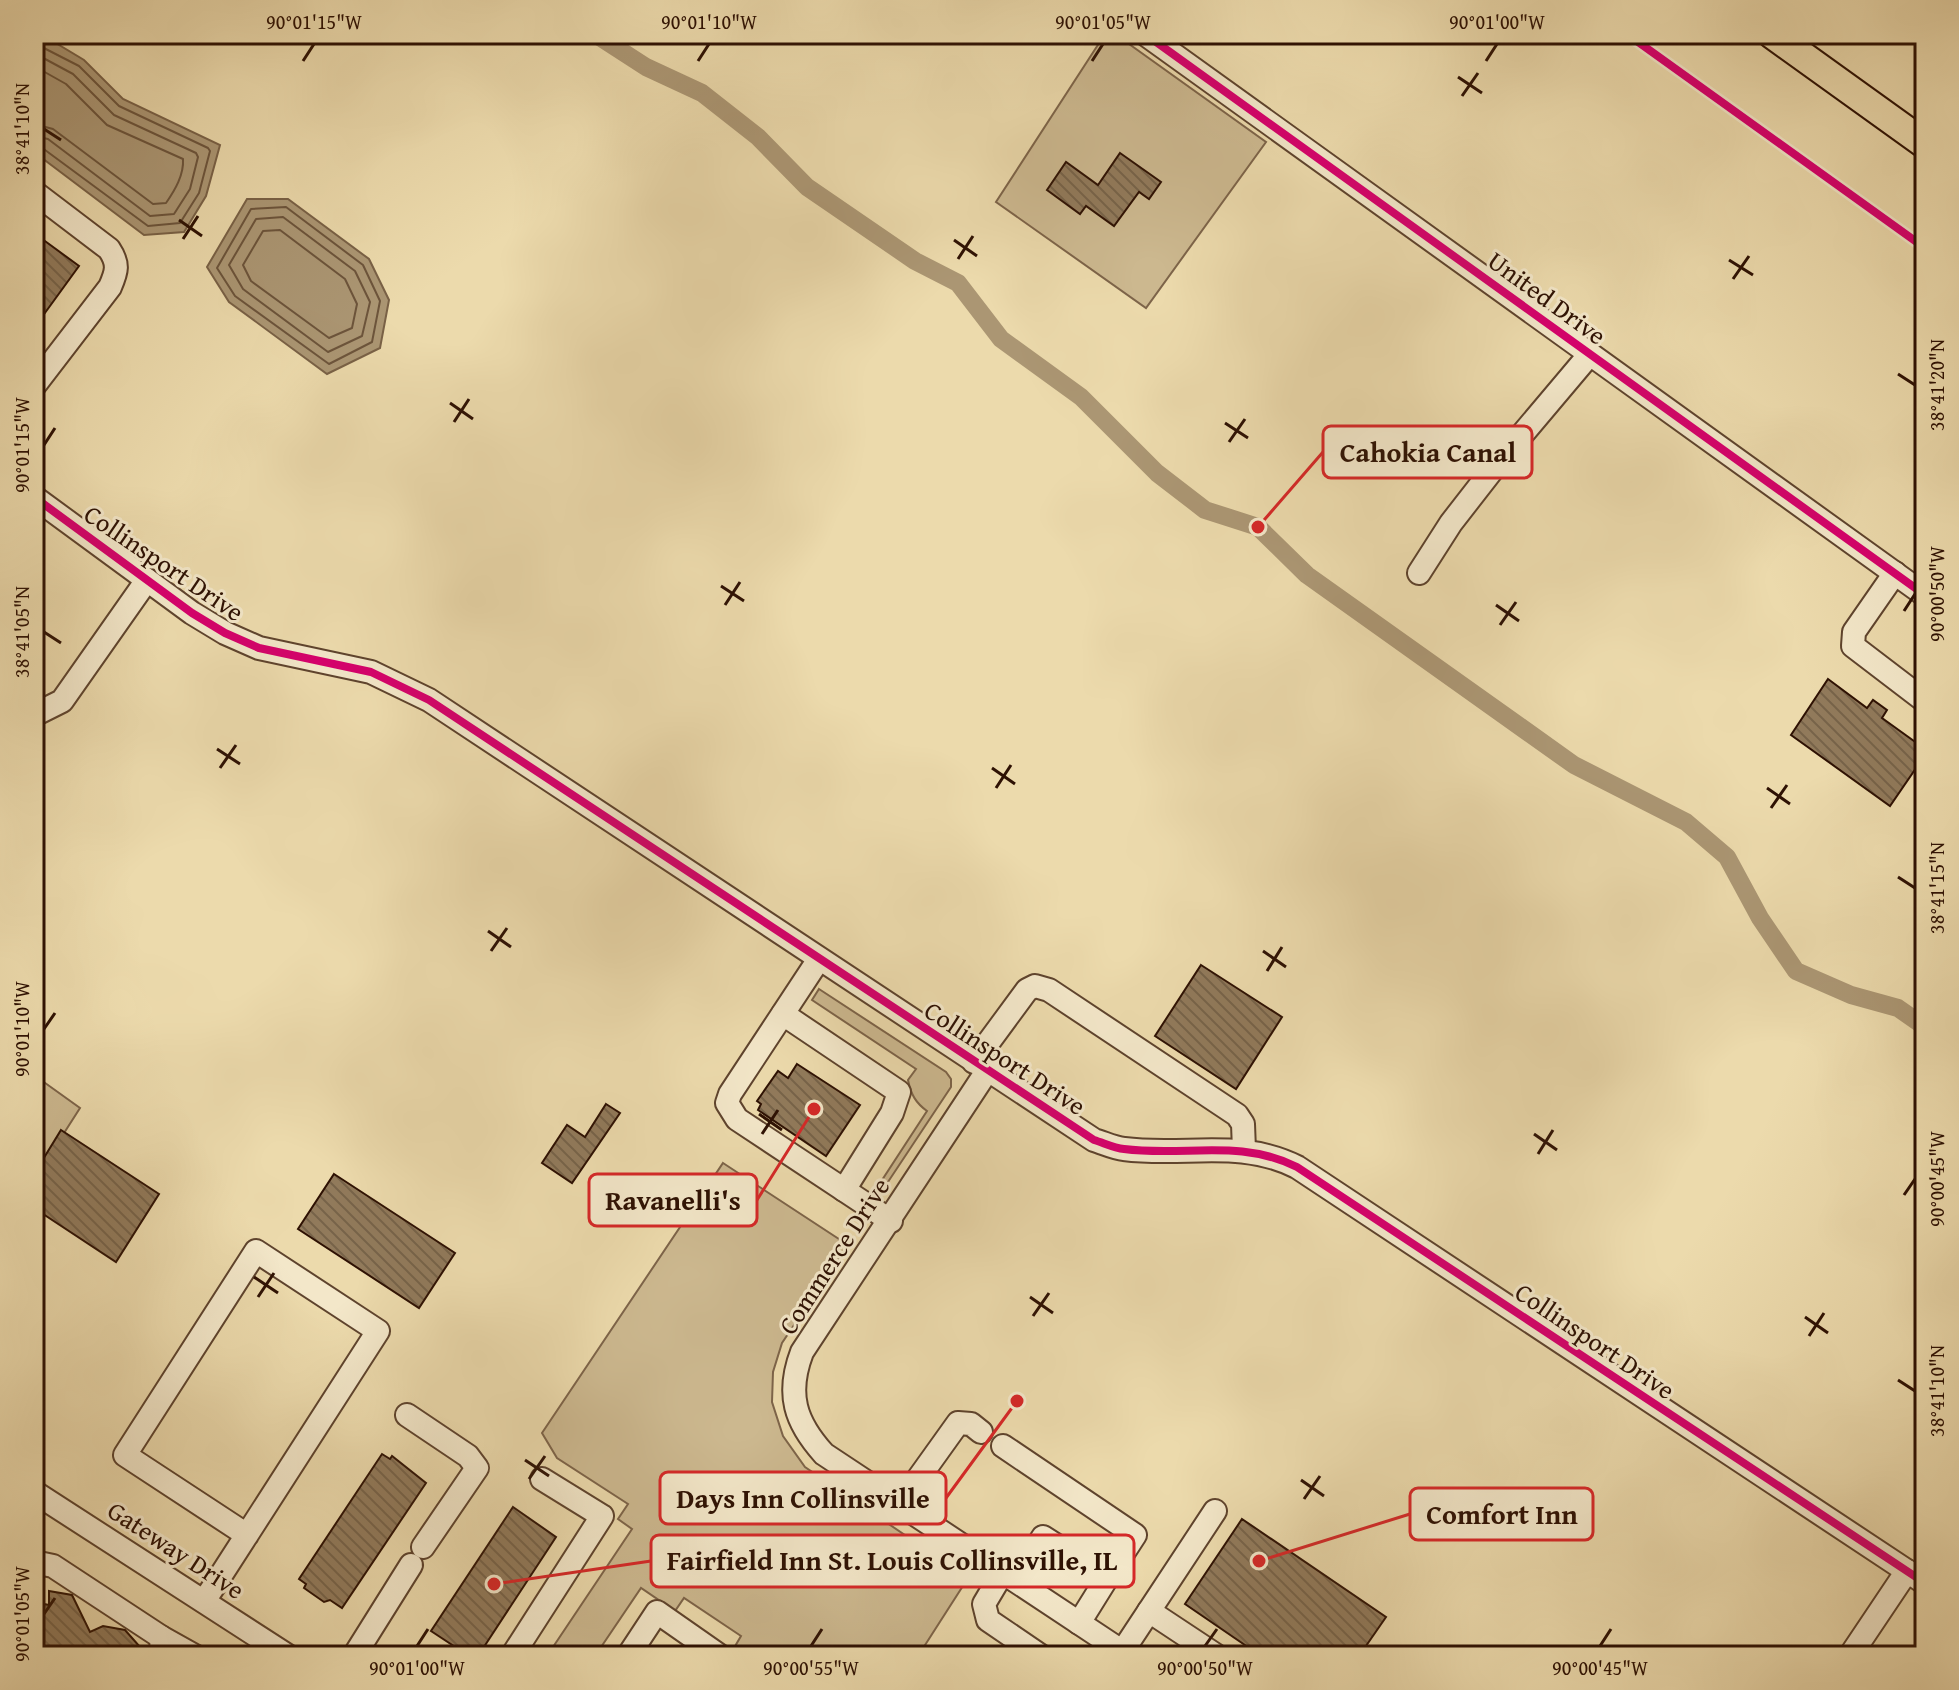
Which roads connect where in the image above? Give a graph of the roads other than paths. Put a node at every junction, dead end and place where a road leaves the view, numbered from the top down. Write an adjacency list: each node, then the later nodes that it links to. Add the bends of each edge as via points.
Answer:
1 (1145, 34): 5 (street, United Drive)
2 (1772, 34): 3 (main road)
3 (1925, 144)
4 (34, 192): 6 (street, via 117,260 110,287)
5 (1590, 354): 8 (street, via 1493,469); 9 (street, United Drive)
6 (34, 386)
7 (34, 497): 10 (street, Collinsport Drive)
8 (1419, 573)
9 (1895, 573): 11 (street, United Drive); 12 (street, via 1854,632 1853,646)
10 (147, 580): 13 (street, via 62,701); 14 (street, Collinsport Drive, via 192,613 259,648 371,672 429,700)
11 (1925, 595)
12 (1925, 701)
13 (34, 715)
14 (819, 959): 15 (street); 16 (street, Collinsport Drive)
15 (783, 1014): 18 (street, via 727,1103 737,1119); 18 (street, via 899,1092 892,1113)
16 (980, 1067): 17 (street, Collinsport Drive, via 1094,1140 1122,1149); 17 (street, Commerce Drive, via 1027,990 1049,990 1237,1115 1243,1124); 19 (street, Commerce Drive)
17 (1244, 1150): 30 (street, Collinsport Drive, via 1297,1167)
18 (844, 1190): 19 (street)
19 (891, 1221): 25 (street, Commerce Drive, via 802,1352 795,1388 800,1423 824,1454)
20 (407, 1415): 39 (street, via 468,1456 477,1468)
21 (981, 1432): 25 (street, via 958,1423)
22 (1003, 1446): 31 (street, via 1135,1535)
23 (542, 1479): 40 (street, via 602,1516)
24 (34, 1492): 32 (street, Gateway Drive)
25 (900, 1504): 29 (street, Commerce Drive)
26 (1215, 1511): 33 (street)
27 (247, 1535): 27 (street, via 378,1331 256,1251 125,1455); 32 (street)
28 (34, 1562): 35 (street, via 53,1566)
29 (1009, 1576): 31 (street, via 1043,1537); 34 (street, Commerce Drive); 43 (street, via 984,1604 988,1620)
30 (1916, 1577): 45 (street)
31 (1107, 1578): 34 (street)
32 (204, 1601): 38 (street, Gateway Drive)
33 (1149, 1611): 36 (street); 44 (street)
34 (1079, 1623): 36 (street, Commerce Drive)
35 (162, 1647): 37 (street)
36 (1126, 1654)
37 (195, 1656)
38 (288, 1656)
39 (354, 1656)
40 (512, 1656)
41 (628, 1656): 42 (street, via 657,1612)
42 (720, 1656)
43 (1041, 1656)
44 (1217, 1656)
45 (1850, 1656)

